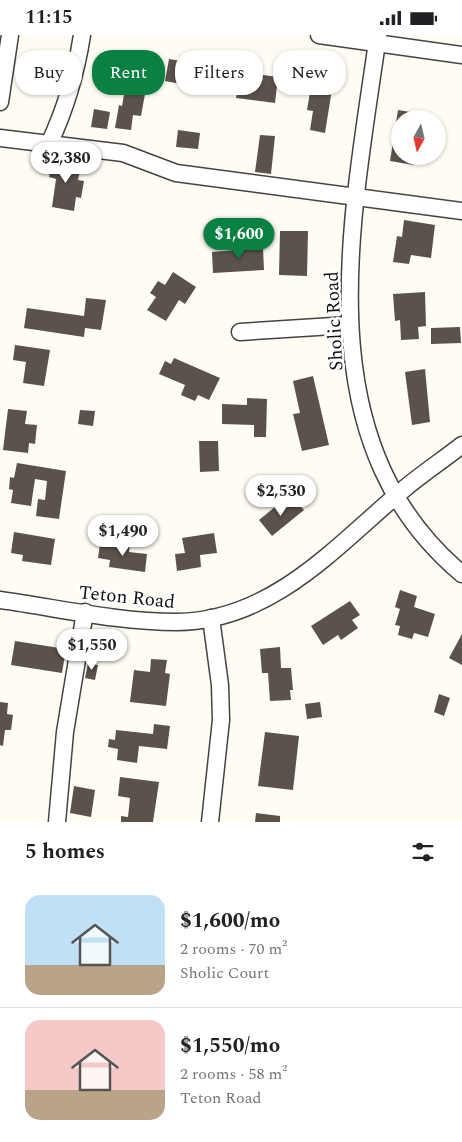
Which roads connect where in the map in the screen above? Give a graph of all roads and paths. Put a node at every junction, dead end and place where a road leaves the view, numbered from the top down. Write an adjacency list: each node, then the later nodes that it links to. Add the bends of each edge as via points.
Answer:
1 (10, 35): 6 (street)
2 (82, 35): 8 (street, via 76,73 64,113)
3 (320, 35): 4 (street)
4 (378, 39): 5 (street); 9 (street, Sholic Road)
5 (462, 55)
6 (0, 102)
7 (0, 138): 8 (street)
8 (49, 144): 9 (street, via 123,153 176,173)
9 (356, 197): 10 (street); 11 (street, Sholic Road, via 348,282)
10 (462, 211)
11 (349, 325): 12 (street); 14 (street, Sholic Road, via 367,431)
12 (240, 332)
13 (462, 445): 14 (street, Teton Road)
14 (395, 497): 15 (street, Sholic Road, via 421,533); 18 (street, Teton Road, via 303,576 262,601 234,613)
15 (462, 574)
16 (0, 600): 17 (street, Teton Road)
17 (85, 612): 18 (street, Teton Road, via 178,622); 19 (street, via 65,732)
18 (211, 618): 20 (street, via 222,720)
19 (57, 822)
20 (210, 822)

